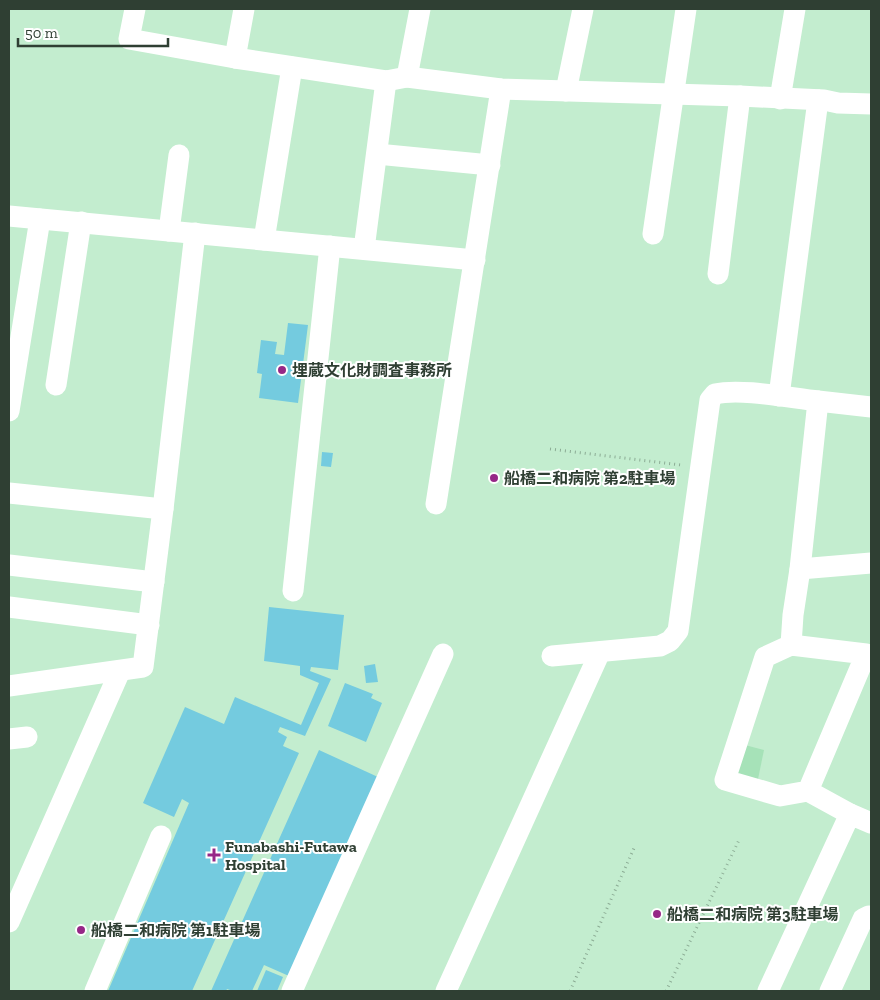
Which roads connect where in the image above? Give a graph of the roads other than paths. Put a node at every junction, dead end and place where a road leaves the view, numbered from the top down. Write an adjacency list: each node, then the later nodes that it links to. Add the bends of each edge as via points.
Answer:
1 (135, 9): 7 (street, via 129,39)
2 (244, 9): 7 (street)
3 (420, 9): 9 (street)
4 (583, 9): 11 (street)
5 (686, 9): 12 (street)
6 (796, 9): 14 (street)
7 (235, 58): 8 (street)
8 (292, 66): 9 (street); 26 (street)
9 (397, 79): 10 (street); 17 (street)
10 (500, 89): 11 (street); 19 (street)
11 (566, 91): 12 (street)
12 (673, 94): 13 (street); 25 (street)
13 (740, 96): 14 (street); 30 (street)
14 (780, 98): 15 (street)
15 (818, 100): 16 (street); 32 (street)
16 (871, 104)
17 (377, 154): 19 (street); 28 (street)
18 (179, 155): 23 (street)
19 (490, 165): 29 (street)
20 (9, 216): 21 (street)
21 (40, 219): 22 (street); 34 (street)
22 (80, 222): 23 (street); 31 (street)
23 (169, 231): 24 (street)
24 (195, 233): 26 (street); 38 (street)
25 (653, 234)
26 (264, 240): 27 (street)
27 (330, 246): 28 (street); 43 (street)
28 (364, 249): 29 (street)
29 (475, 260): 37 (street)
30 (718, 274)
31 (56, 385)
32 (779, 396): 33 (street); 47 (street, via 724,391 714,394 710,400 678,631 670,641 660,646)
33 (818, 401): 35 (street); 41 (street)
34 (9, 406)
35 (871, 407)
36 (9, 493): 38 (street)
37 (436, 504)
38 (163, 509): 42 (street)
39 (871, 563): 41 (street)
40 (9, 565): 42 (street)
41 (800, 569): 46 (street)
42 (154, 582): 45 (street)
43 (293, 592)
44 (9, 607): 45 (street)
45 (149, 625): 50 (street, via 143,667)
46 (791, 645): 52 (street, via 866,654); 52 (street, via 765,657 726,780 780,796)
47 (600, 652): 49 (street); 60 (street)
48 (443, 654): 59 (street)
49 (552, 656)
50 (120, 671): 51 (street); 57 (street)
51 (9, 686)
52 (808, 791): 53 (street)
53 (850, 814): 54 (street); 61 (street)
54 (871, 823)
55 (161, 836): 58 (street)
56 (871, 917): 62 (street, via 863,919)
57 (9, 922)
58 (94, 991)
59 (292, 991)
60 (446, 991)
61 (768, 991)
62 (830, 991)

